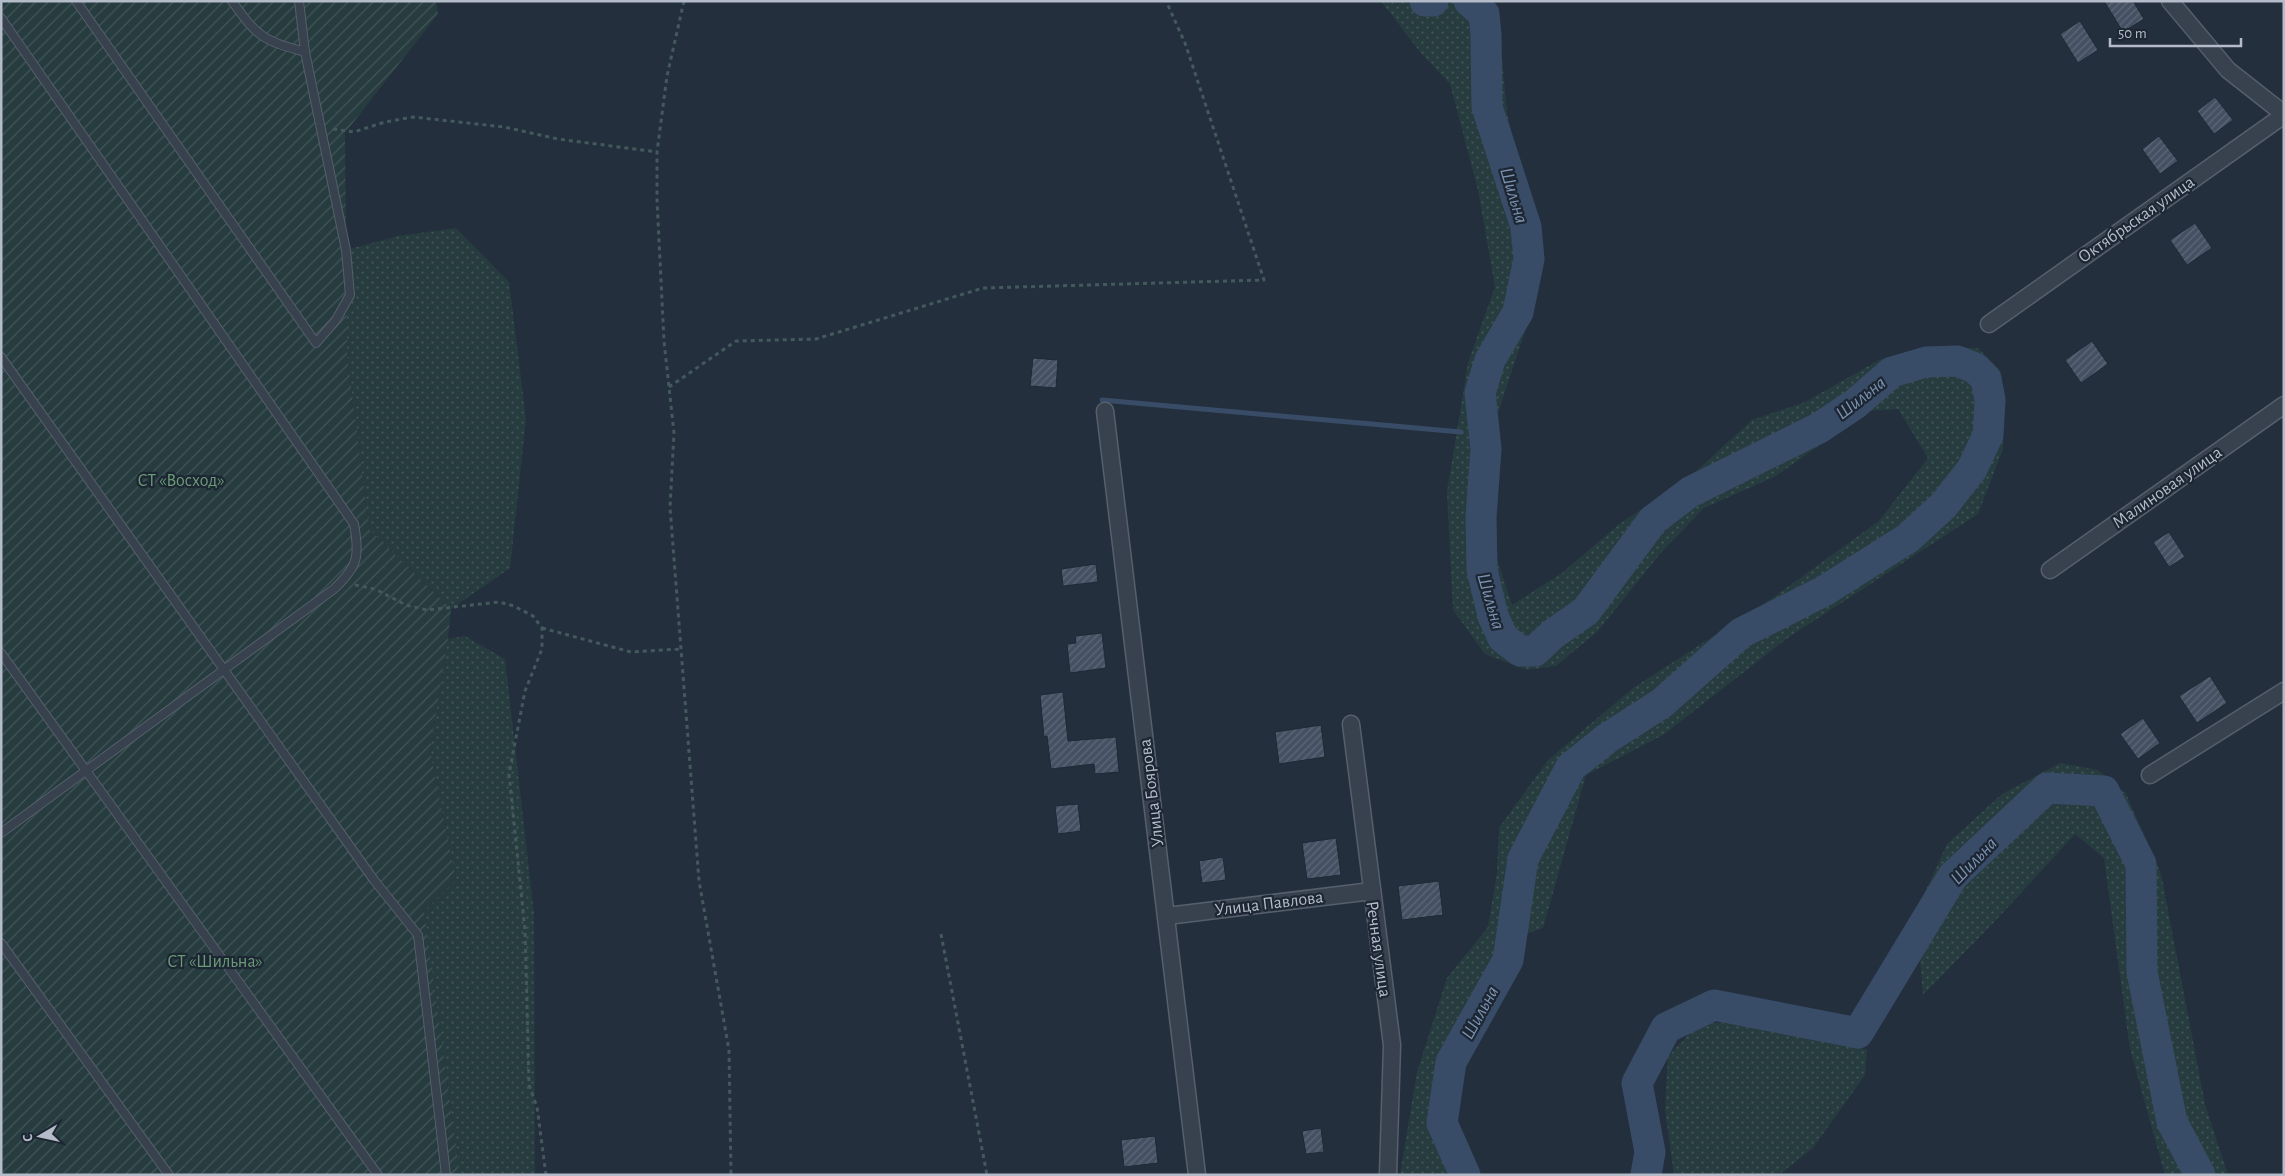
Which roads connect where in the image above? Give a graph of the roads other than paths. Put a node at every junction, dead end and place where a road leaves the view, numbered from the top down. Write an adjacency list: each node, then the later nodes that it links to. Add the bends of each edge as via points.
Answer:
1 (76, 1): 6 (lane, via 316,343 336,320 350,295 346,250)
2 (232, 1): 6 (lane, via 249,25 268,41)
3 (299, 1): 6 (lane)
4 (2170, 1): 7 (street, via 2228,70)
5 (1, 18): 14 (lane, via 354,524 356,560 350,574)
6 (306, 52)
7 (2284, 114): 8 (street, Октябрьская улица)
8 (1989, 324)
9 (1, 357): 14 (lane)
10 (2284, 405): 12 (street, Малиновая улица)
11 (1105, 411): 21 (street, Улица Боярова)
12 (2050, 570)
13 (1, 653): 17 (lane)
14 (225, 669): 17 (lane); 25 (lane, via 374,880 418,935)
15 (2284, 691): 18 (street)
16 (1351, 724): 20 (street, Речная улица)
17 (86, 772): 19 (lane); 24 (lane)
18 (2150, 775)
19 (1, 833)
20 (1372, 891): 21 (street, Улица Павлова); 27 (street, Речная улица, via 1392,1045)
21 (1166, 916): 26 (street, Улица Боярова)
22 (1, 943): 23 (lane)
23 (169, 1175)
24 (378, 1175)
25 (446, 1175)
26 (1197, 1175)
27 (1388, 1175)

